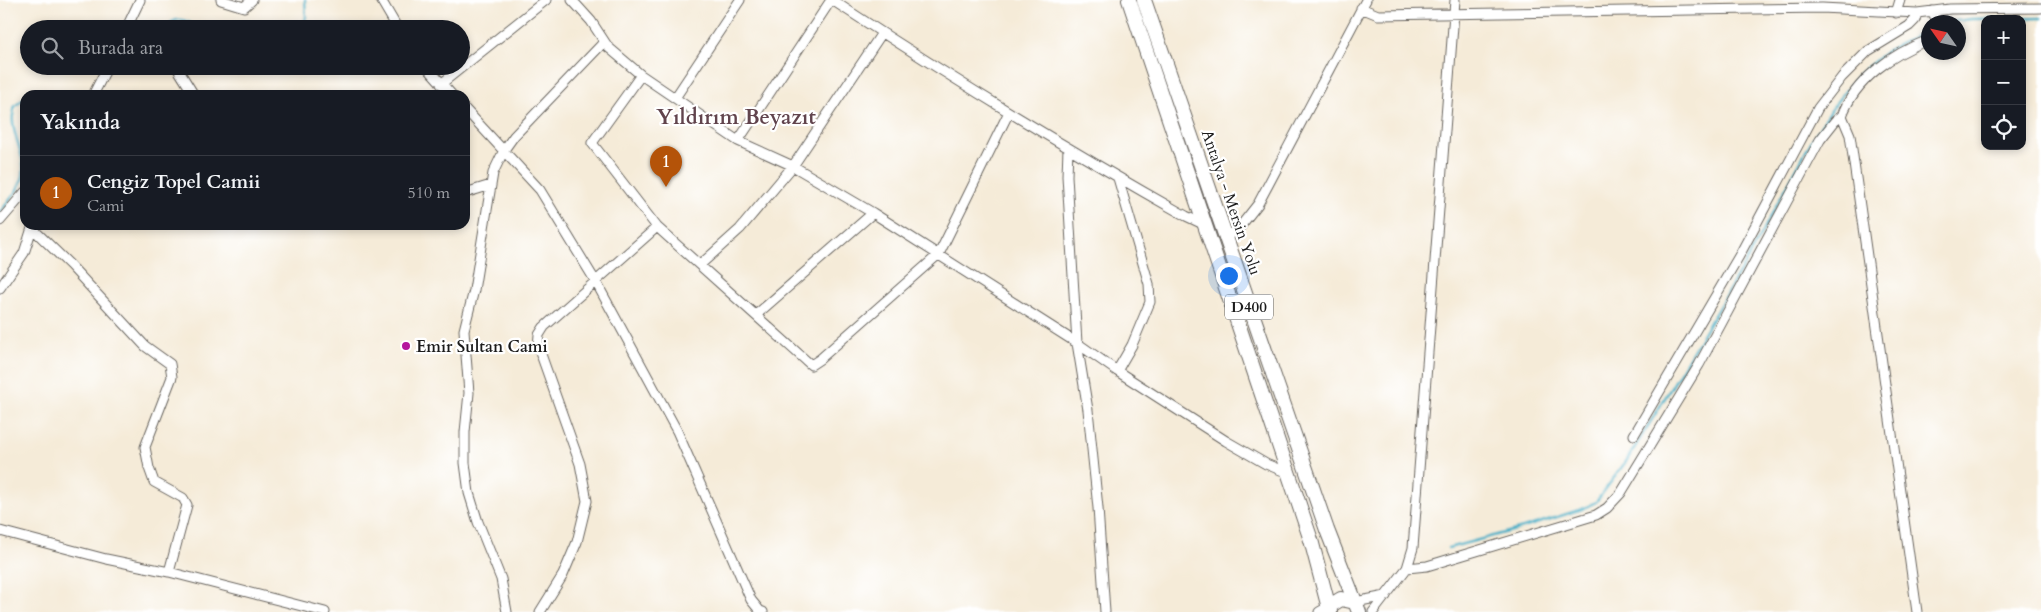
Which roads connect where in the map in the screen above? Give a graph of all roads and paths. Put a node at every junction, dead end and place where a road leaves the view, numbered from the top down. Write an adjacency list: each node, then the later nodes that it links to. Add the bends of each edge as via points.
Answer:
1 (140, 0): 21 (street)
2 (221, 0): 3 (street, via 244,7)
3 (252, 0)
4 (381, 0): 22 (street)
5 (546, 0): 26 (street)
6 (572, 0): 24 (street)
7 (740, 0): 36 (street)
8 (831, 0): 23 (street); 40 (street)
9 (1129, 0): 50 (highway, Antalya - Mersin Yolu / D400)
10 (1144, 0): 54 (highway, Antalya - Mersin Yolu / D400)
11 (1366, 0): 14 (street)
12 (1455, 0): 17 (street)
13 (1900, 0): 18 (street)
14 (1361, 8): 17 (street, via 1378,15); 54 (street, via 1258,204 1239,228)
15 (2041, 8): 16 (street)
16 (1932, 11): 19 (street); 20 (street)
17 (1454, 13): 18 (street, via 1822,8); 65 (street, via 1415,531)
18 (1896, 13): 19 (street)
19 (1917, 13): 62 (street, via 1909,26 1868,50 1818,108 1739,256)
20 (1934, 15)
21 (130, 20)
22 (393, 20)
23 (882, 33): 37 (street); 43 (street)
24 (604, 42): 31 (street); 42 (street)
25 (1921, 43): 39 (street, via 1896,55 1876,70 1846,104)
26 (470, 61)
27 (103, 75): 33 (street)
28 (182, 75): 34 (street)
29 (434, 75): 32 (street)
30 (452, 75): 32 (street)
31 (641, 75): 36 (street); 51 (street, via 592,143)
32 (441, 84): 35 (street)
33 (96, 90)
34 (191, 90)
35 (447, 90)
36 (675, 98): 40 (street)
37 (1009, 112): 41 (street); 55 (street)
38 (470, 114): 42 (street)
39 (1842, 116): 65 (street, via 1820,140 1698,365 1626,486 1607,508 1596,515 1437,563); 76 (street, via 1850,135)
40 (738, 141): 43 (street)
41 (1068, 148): 44 (street); 60 (street)
42 (504, 150): 45 (street, via 493,172); 57 (street, via 540,190)
43 (793, 166): 48 (street); 56 (street, via 740,229)
44 (1118, 178): 50 (street); 61 (street, via 1149,284 1150,302)
45 (491, 185): 46 (street); 71 (street, via 474,290 464,330 469,393 465,464 478,522 502,579)
46 (470, 191)
47 (20, 198): 49 (street)
48 (872, 214): 55 (street); 59 (street)
49 (0, 221)
50 (1205, 224): 63 (highway, Antalya - Mersin Yolu / D400)
51 (657, 227): 56 (street); 57 (street)
52 (32, 230): 58 (street, via 24,253)
53 (36, 230): 66 (street, via 146,346 170,364 172,377 145,447 154,482 183,498 187,505)
54 (1226, 238): 68 (highway, Antalya - Mersin Yolu / D400)
55 (939, 254): 59 (street, via 811,364); 60 (street)
56 (700, 265): 59 (street)
57 (596, 282): 72 (street, via 539,335 538,346 580,464 587,501 578,542 563,575); 73 (street, via 677,431 751,600)
58 (0, 288)
59 (757, 314)
60 (1077, 343): 61 (street); 74 (street, via 1088,410)
61 (1117, 371): 63 (street, via 1226,441)
62 (1634, 435)
63 (1288, 473): 69 (highway, Antalya - Mersin Yolu / D400, via 1311,540)
64 (0, 531): 66 (street)
65 (1407, 568): 67 (street)
66 (169, 572): 70 (street)
67 (1386, 596): 68 (street); 75 (street)
68 (1357, 607): 69 (highway, via 1341,599)
69 (1326, 610)
70 (325, 612)
71 (507, 612)
72 (540, 612)
73 (760, 612)
74 (1106, 612)
75 (1373, 612)
76 (1917, 612)

